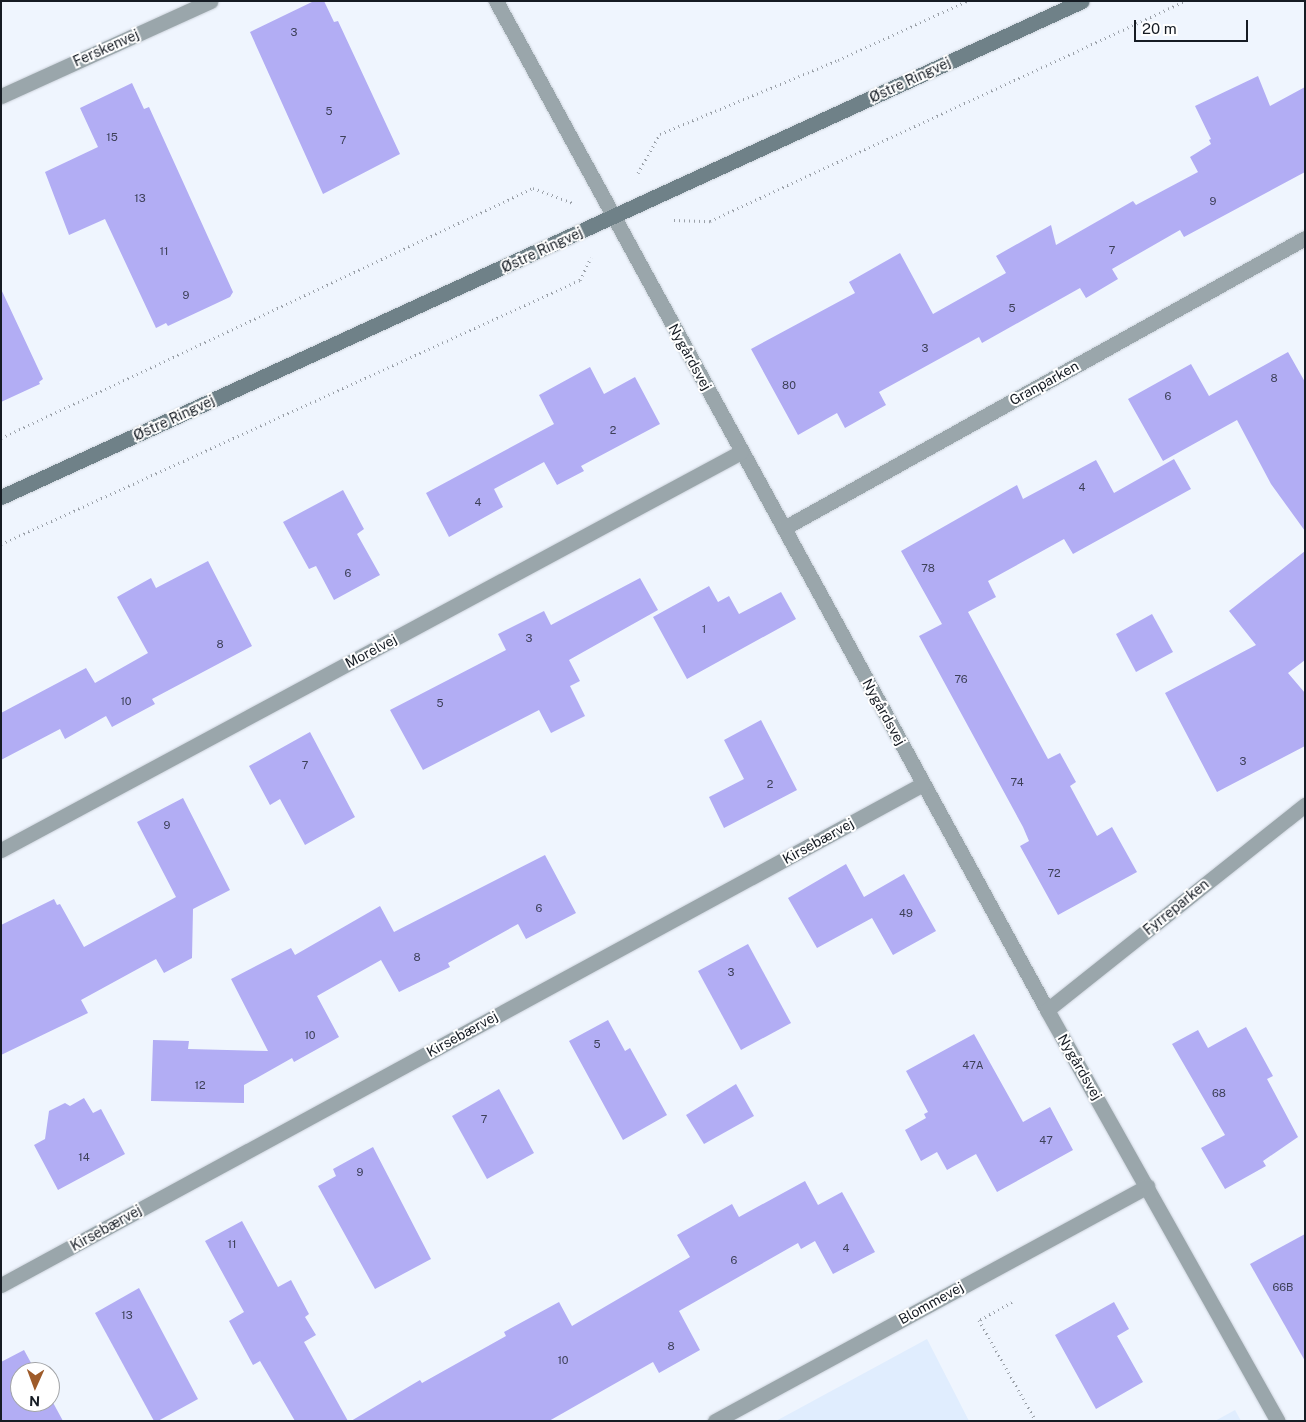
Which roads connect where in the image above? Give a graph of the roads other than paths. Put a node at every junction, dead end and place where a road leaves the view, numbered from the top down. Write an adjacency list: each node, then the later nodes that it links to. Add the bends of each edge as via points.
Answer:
1 (210, 1): 4 (street, Ferskenvej)
2 (496, 1): 5 (street, Nygårdsvej)
3 (1082, 1): 5 (street, Østre Ringvej)
4 (1, 96)
5 (612, 218): 7 (street, Nygårdsvej); 8 (street, Østre Ringvej)
6 (1305, 238): 9 (street, Granparken)
7 (741, 452): 9 (street, Nygårdsvej); 12 (street, Morelvej)
8 (1, 497)
9 (784, 528): 10 (street, Nygårdsvej)
10 (923, 784): 13 (street, Nygårdsvej); 15 (street, Kirsebærvej)
11 (1305, 805): 13 (street, Fyrreparken)
12 (1, 850)
13 (1047, 1010): 14 (street, Nygårdsvej)
14 (1147, 1186): 16 (street, Blommevej); 17 (street, Nygårdsvej)
15 (1, 1285)
16 (715, 1421)
17 (1278, 1421)

